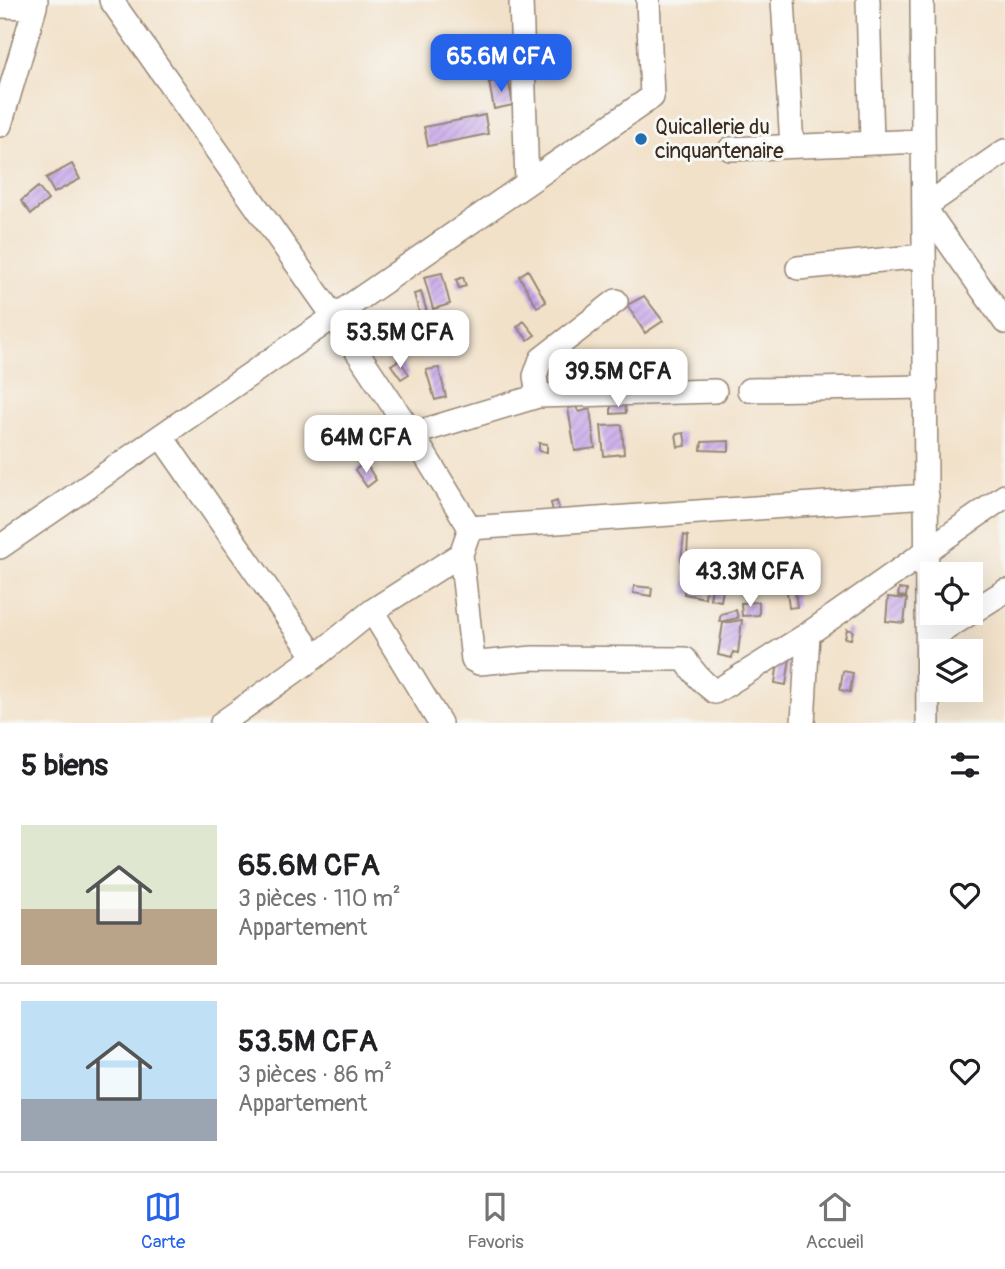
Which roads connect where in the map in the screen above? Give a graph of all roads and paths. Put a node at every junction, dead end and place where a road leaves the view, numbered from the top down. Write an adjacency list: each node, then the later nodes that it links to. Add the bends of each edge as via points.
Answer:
1 (111, 0): 20 (street)
2 (521, 0): 15 (street)
3 (648, 0): 15 (street, via 652,97)
4 (783, 0): 12 (street)
5 (868, 0): 11 (street)
6 (922, 0): 10 (street)
7 (35, 4): 8 (street); 9 (street)
8 (0, 6)
9 (0, 125)
10 (923, 141): 11 (street); 16 (street)
11 (872, 143): 12 (street)
12 (792, 146): 13 (street)
13 (730, 149)
14 (1005, 150): 16 (street)
15 (527, 183): 20 (street)
16 (924, 207): 17 (street); 21 (street)
17 (924, 256): 18 (street); 22 (street)
18 (798, 268)
19 (616, 301): 25 (street, via 541,359 536,376)
20 (334, 317): 26 (street); 27 (street)
21 (1005, 322)
22 (926, 387): 23 (street); 28 (street)
23 (749, 390)
24 (715, 391): 25 (street)
25 (538, 396): 26 (street)
26 (412, 434): 30 (street)
27 (161, 436): 31 (street); 39 (street)
28 (927, 496): 30 (street); 32 (street)
29 (1005, 496): 32 (street)
30 (470, 528): 33 (street)
31 (0, 547)
32 (926, 551): 36 (street); 37 (street)
33 (461, 554): 35 (street); 36 (street, via 473,660 479,663 533,658 685,659 691,671 715,692)
34 (1005, 591): 38 (street)
35 (372, 611): 39 (street); 42 (street)
36 (808, 634): 43 (street)
37 (928, 639)
38 (930, 639)
39 (315, 657): 41 (street)
40 (928, 712): 44 (street)
41 (222, 723)
42 (440, 723)
43 (803, 723)
44 (943, 723)

